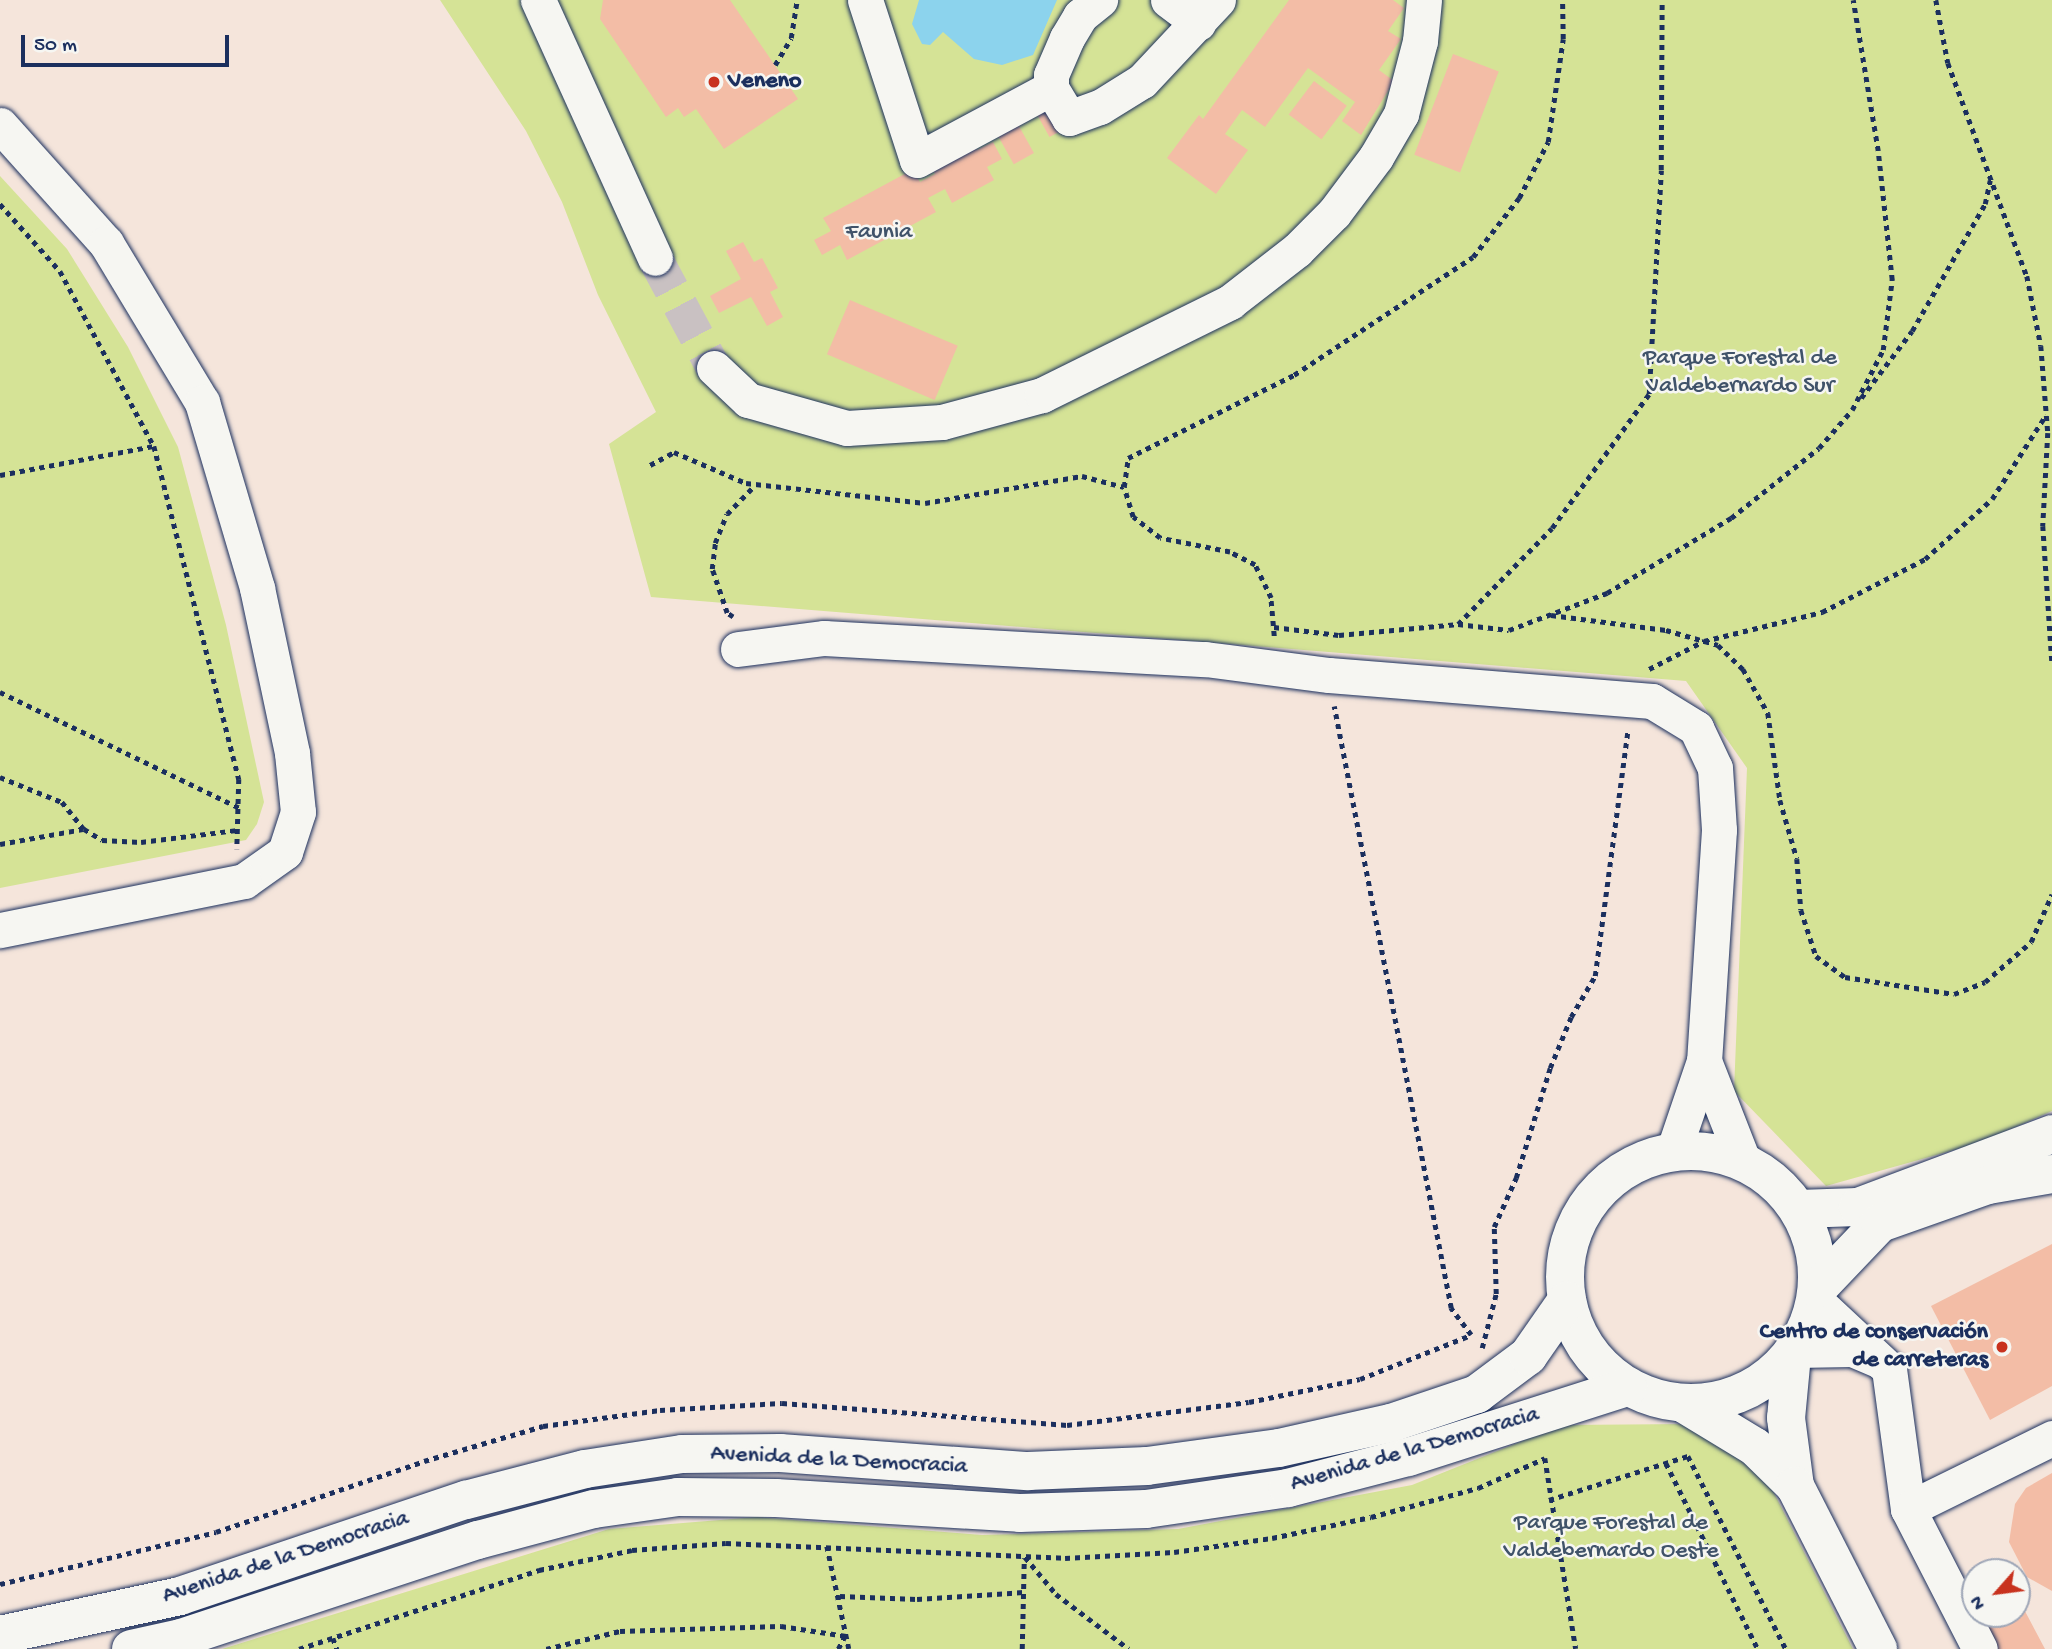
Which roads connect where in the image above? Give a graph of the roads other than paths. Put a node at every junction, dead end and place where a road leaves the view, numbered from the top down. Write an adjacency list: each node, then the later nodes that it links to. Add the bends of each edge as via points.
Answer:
1 (538, 0): 9 (street)
2 (865, 0): 7 (street, via 917,160)
3 (1100, 0): 7 (street, via 1080,16 1066,38 1051,75)
4 (1168, 0): 6 (street)
5 (1424, 0): 10 (street, via 1420,41 1401,114 1376,157 1334,212 1297,250 1230,302 1041,395 942,422 848,428 748,400)
6 (1208, 11): 7 (street, via 1142,81 1100,107 1069,118)
7 (1051, 88)
8 (0, 125): 12 (street, via 106,243 202,402 257,588 292,753 298,812 285,852 244,881)
9 (655, 258)
10 (713, 368)
11 (750, 648): 13 (street, via 824,638 1273,665 1329,675 1651,701 1696,728 1715,768 1719,830)
12 (0, 930)
13 (1704, 1061): 15 (street); 16 (street)
14 (2052, 1134): 18 (main road, via 1858,1207)
15 (1673, 1152): 16 (main road, via 1709,1152); 20 (main road, via 1625,1169 1588,1203 1567,1249)
16 (1744, 1163): 18 (main road, via 1774,1182)
17 (2052, 1174): 19 (main road, via 1988,1185 1880,1223)
18 (1798, 1209): 19 (main road, via 1811,1237)
19 (1817, 1295): 21 (main road); 22 (street)
20 (1567, 1300): 23 (main road, via 1588,1350); 28 (main road, Avenida de la Democracia, via 1528,1356 1476,1394 1391,1423 1292,1445 1147,1466 1028,1471 779,1453 654,1458 585,1469 466,1500 180,1596)
21 (1793, 1352): 22 (street, via 1852,1349); 24 (main road, via 1745,1392); 26 (main road, via 1786,1418)
22 (1881, 1361): 27 (street, via 1895,1386)
23 (1628, 1387): 24 (main road); 29 (main road, Avenida de la Democracia, via 1408,1457 1288,1488 1146,1509 1020,1513 776,1498 678,1497 593,1509 478,1540 181,1638)
24 (1686, 1405): 26 (main road, via 1755,1447)
25 (2052, 1438): 27 (street)
26 (1795, 1486): 30 (main road)
27 (1909, 1509): 31 (street)
28 (0, 1635)
29 (131, 1649)
30 (1878, 1649)
31 (1980, 1649)

